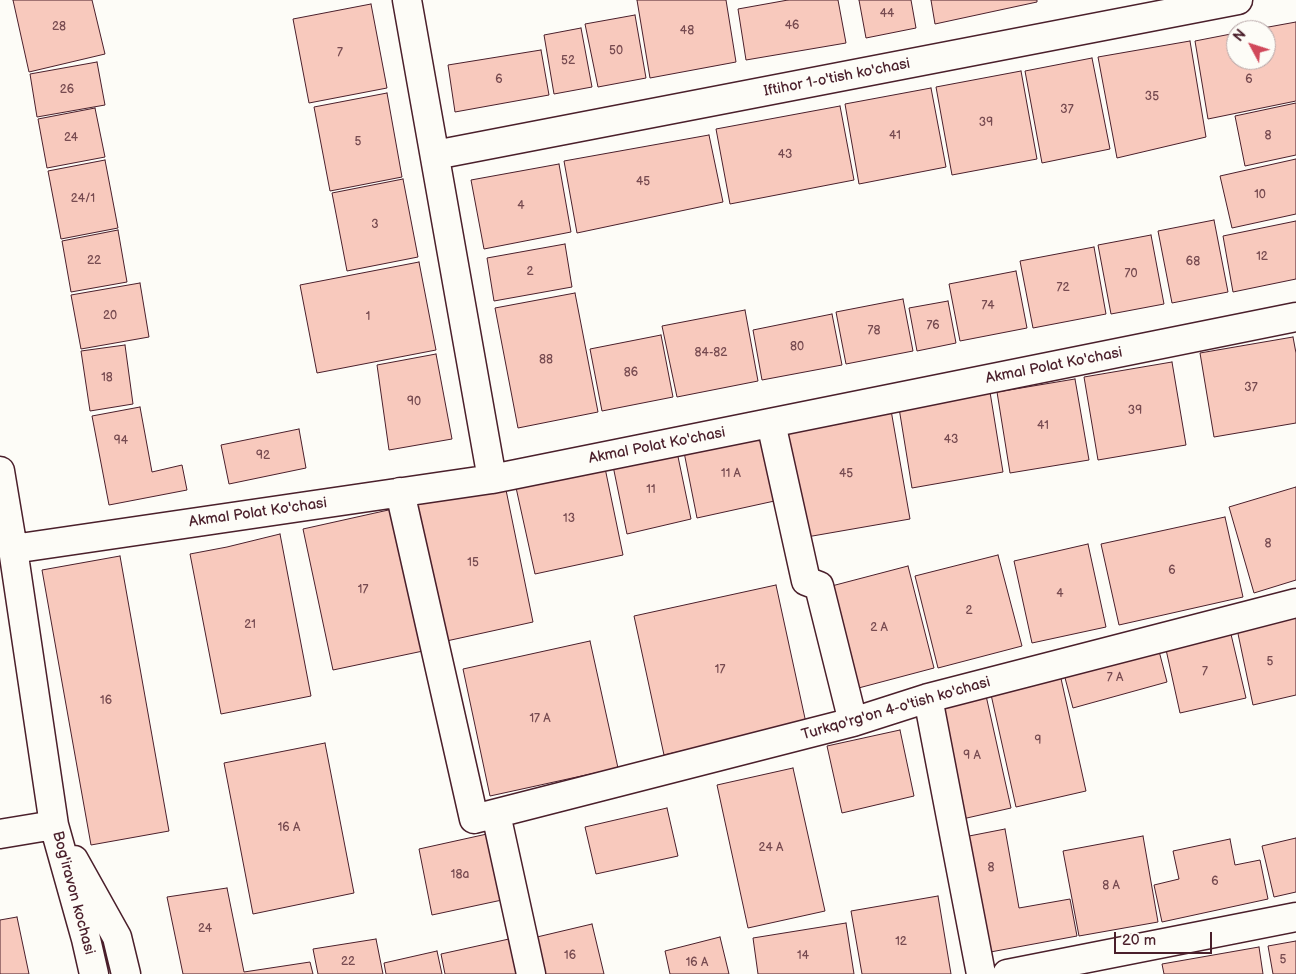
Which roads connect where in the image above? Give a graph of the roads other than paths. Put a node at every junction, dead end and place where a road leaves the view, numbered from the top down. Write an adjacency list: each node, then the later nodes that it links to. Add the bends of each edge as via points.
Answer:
1 (407, 0): 3 (street)
2 (1238, 0): 3 (street, Iftihor 1-o'tish ko'chasi)
3 (435, 155): 7 (street)
4 (1296, 317): 5 (street, Akmal Polat Ko'chasi)
5 (771, 422): 7 (street, Akmal Polat Ko'chasi); 12 (street, via 806,582 819,586)
6 (0, 471): 9 (street)
7 (492, 479): 8 (street, Akmal Polat Ko'chasi)
8 (400, 492): 9 (street, Akmal Polat Ko'chasi); 13 (street)
9 (14, 549): 14 (street)
10 (1296, 602): 11 (street, Turkqo'rg'on 4-o'tish ko'chasi)
11 (928, 698): 12 (street, Turkqo'rg'on 4-o'tish ko'chasi); 21 (street)
12 (853, 722): 13 (street, Turkqo'rg'on 4-o'tish ko'chasi)
13 (485, 816): 20 (street)
14 (54, 825): 15 (street); 18 (street, Bog'iravon kochasi); 19 (street, Bog'iravon kochasi, via 117,937)
15 (0, 834)
16 (1296, 917): 17 (street)
17 (1016, 973)
18 (94, 974)
19 (126, 974)
20 (532, 974)
21 (981, 974)

